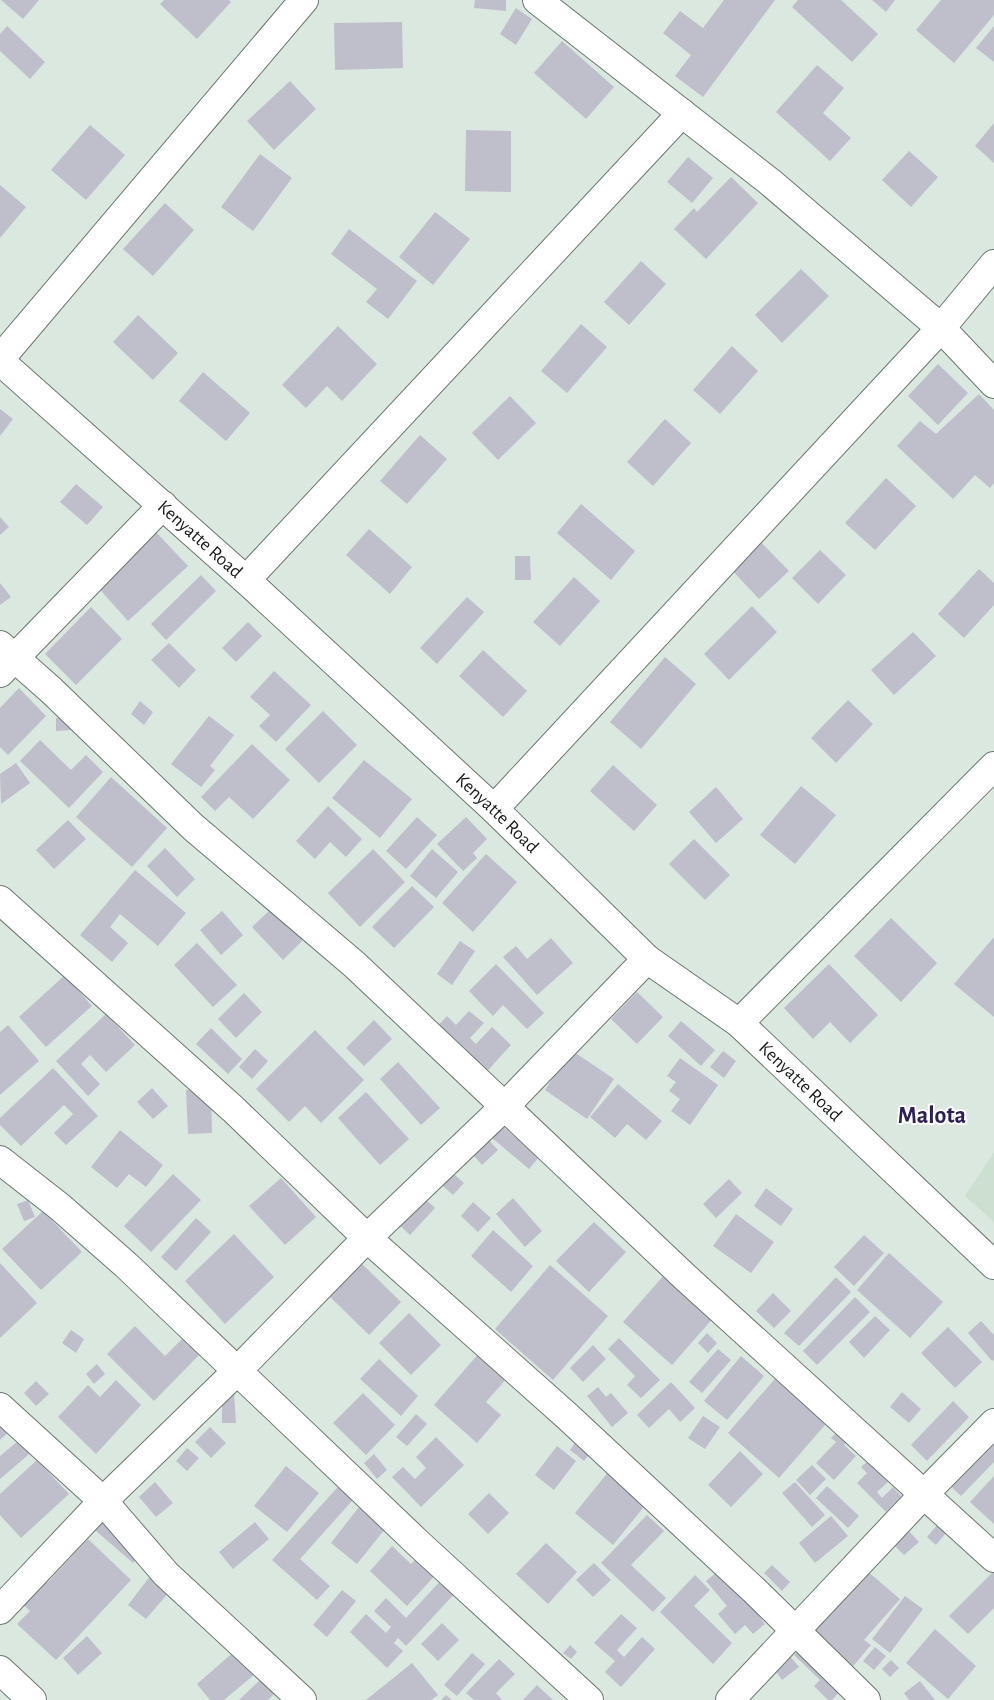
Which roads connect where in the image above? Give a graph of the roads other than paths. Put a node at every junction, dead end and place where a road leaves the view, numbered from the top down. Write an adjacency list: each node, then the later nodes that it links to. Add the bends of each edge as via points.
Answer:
1 (304, 0): 6 (street)
2 (541, 1): 3 (street)
3 (682, 113): 5 (street, via 770,182); 9 (street)
4 (994, 264): 5 (street)
5 (940, 328): 7 (street); 12 (street)
6 (0, 360): 8 (street, Kenyatte Road)
7 (994, 384)
8 (163, 505): 9 (street, Kenyatte Road); 10 (street)
9 (246, 580): 12 (street, Kenyatte Road)
10 (5, 658): 16 (street, via 51,690 193,827 355,965)
11 (994, 766): 15 (street)
12 (494, 809): 14 (street, Kenyatte Road)
13 (0, 900): 18 (street, via 233,1109)
14 (648, 959): 15 (street, Kenyatte Road); 16 (street)
15 (739, 1023): 19 (street, Kenyatte Road)
16 (505, 1106): 18 (street); 23 (street, via 692,1284)
17 (0, 1160): 20 (street, via 97,1239)
18 (367, 1238): 20 (street); 27 (street, via 567,1416)
19 (994, 1265)
20 (238, 1370): 24 (street); 31 (street, via 420,1545)
21 (0, 1408): 24 (street)
22 (994, 1423): 23 (street)
23 (924, 1494): 25 (street); 27 (street)
24 (103, 1501): 26 (street); 30 (street, via 166,1574)
25 (994, 1558)
26 (0, 1610)
27 (796, 1632): 32 (street); 33 (street)
28 (0, 1670): 29 (street)
29 (32, 1700)
30 (302, 1700)
31 (589, 1700)
32 (730, 1700)
33 (866, 1700)

